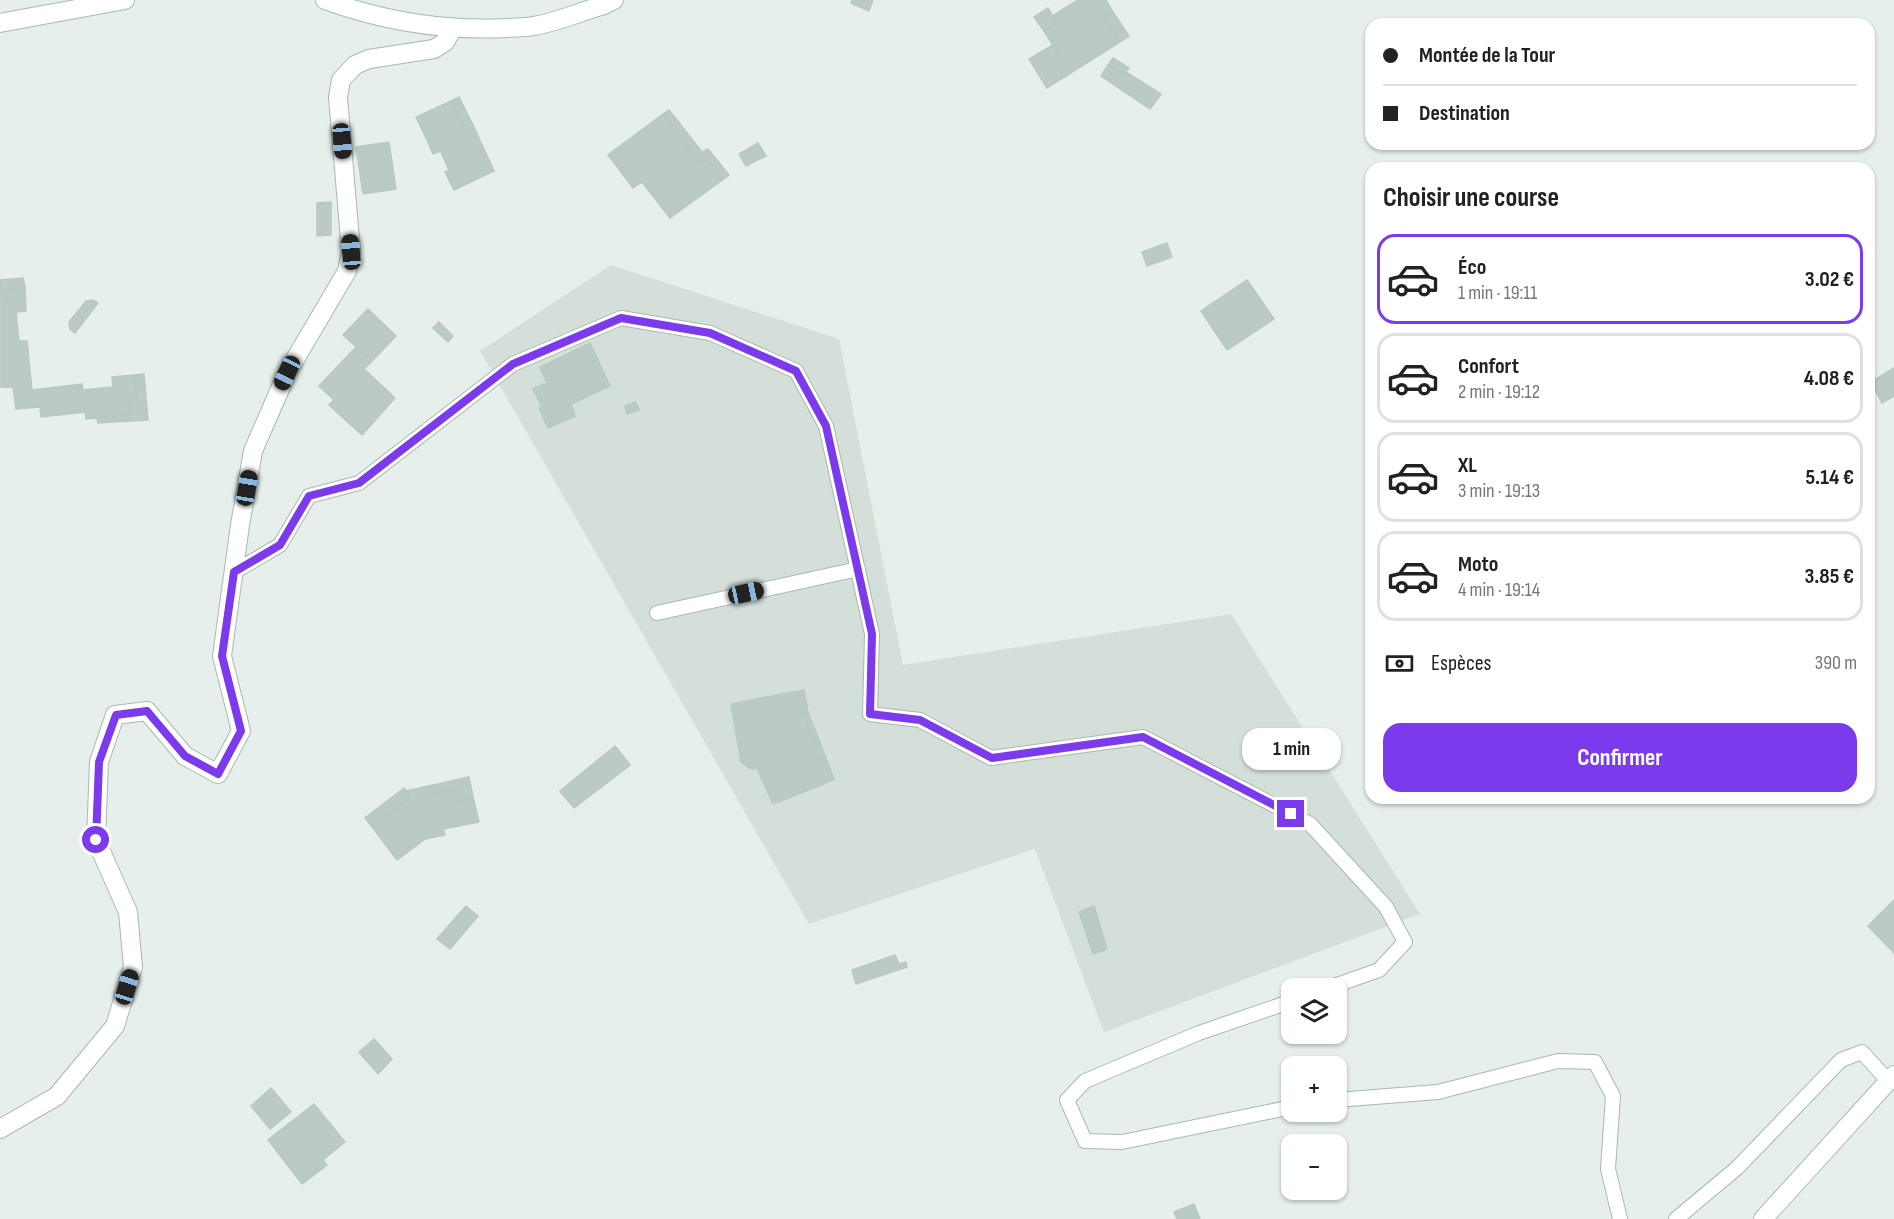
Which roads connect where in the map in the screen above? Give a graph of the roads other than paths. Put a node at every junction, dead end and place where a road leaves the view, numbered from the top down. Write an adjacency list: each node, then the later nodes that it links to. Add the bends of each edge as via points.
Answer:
1 (125, 0): 4 (street)
2 (325, 0): 5 (street, via 403,22)
3 (614, 0): 5 (street, via 534,26)
4 (0, 23)
5 (453, 28): 7 (street, via 445,42 434,49 369,59 341,80 338,97 351,252 347,271 287,373 253,451)
6 (858, 569): 7 (lane, via 826,426 796,371 710,333 621,318 513,364 359,483 309,496 280,545); 8 (lane); 9 (lane, via 872,634 870,714 920,720 992,758 1143,737 1310,824 1386,907 1405,942 1379,970)
7 (234, 572): 14 (street, via 222,656 241,731 218,774 185,756 147,711 116,715 99,762 96,840 128,912 133,967 115,1026 108,1035 57,1096)
8 (657, 613)
9 (1347, 981)
10 (1281, 1005): 13 (lane, via 1199,1033 1085,1081 1067,1100 1085,1141 1122,1142)
11 (1892, 1080): 16 (lane, via 1862,1052 1841,1060 1737,1168); 17 (street)
12 (1347, 1099): 15 (lane, via 1438,1092 1558,1062 1595,1062 1613,1096 1608,1169)
13 (1281, 1109)
14 (0, 1129)
15 (1620, 1219)
16 (1676, 1219)
17 (1763, 1219)

